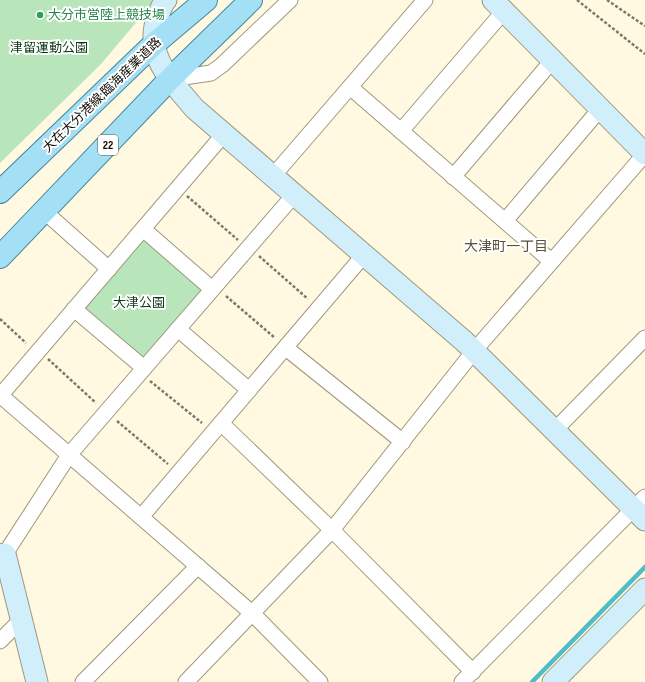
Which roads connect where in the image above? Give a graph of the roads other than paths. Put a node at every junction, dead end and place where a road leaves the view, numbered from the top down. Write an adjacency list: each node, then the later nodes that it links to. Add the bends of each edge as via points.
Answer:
1 (166, 0): 7 (street, via 156,22)
2 (206, 0): 7 (main road, 大在大分港線;臨海産業道路)
3 (251, 0): 9 (main road, 22)
4 (290, 0): 9 (street, via 212,73)
5 (425, 0): 10 (street)
6 (498, 6): 8 (street); 12 (street)
7 (154, 44): 9 (street, via 158,62); 17 (main road, 大在大分港線;臨海産業道路)
8 (552, 61): 11 (street); 16 (street)
9 (170, 79): 13 (street, via 194,108); 19 (main road, 22)
10 (350, 87): 12 (street); 15 (street)
11 (600, 109): 14 (street); 20 (street)
12 (401, 131): 16 (street)
13 (224, 134): 15 (street); 21 (street)
14 (645, 154): 24 (street)
15 (273, 176): 18 (street)
16 (453, 177): 20 (street)
17 (0, 192)
18 (294, 195): 22 (street); 26 (street)
19 (45, 212): 23 (main road, 22); 25 (street)
20 (505, 221): 24 (street)
21 (143, 229): 25 (street); 26 (street)
22 (364, 255): 30 (street); 31 (street)
23 (0, 257)
24 (551, 262): 31 (street)
25 (109, 268): 27 (street)
26 (213, 288): 28 (street)
27 (74, 309): 32 (street); 34 (street)
28 (178, 329): 32 (street); 33 (street)
29 (645, 338): 36 (street)
30 (286, 348): 33 (street); 37 (street)
31 (474, 351): 36 (street); 37 (street)
32 (142, 370): 38 (street)
33 (249, 390): 35 (street)
34 (0, 395): 38 (street)
35 (217, 428): 40 (street); 41 (street)
36 (554, 431): 39 (street)
37 (403, 442): 41 (street)
38 (69, 455): 40 (street); 42 (street)
39 (641, 509): 48 (street)
40 (141, 517): 43 (street)
41 (332, 530): 45 (street); 48 (street)
42 (3, 555): 46 (street)
43 (198, 566): 45 (street); 50 (street)
44 (645, 589): 53 (street)
45 (253, 614): 51 (street); 52 (street)
46 (22, 619): 47 (street); 49 (street)
47 (0, 641)
48 (468, 677)
49 (37, 682)
50 (83, 682)
51 (186, 682)
52 (320, 682)
53 (554, 682)

